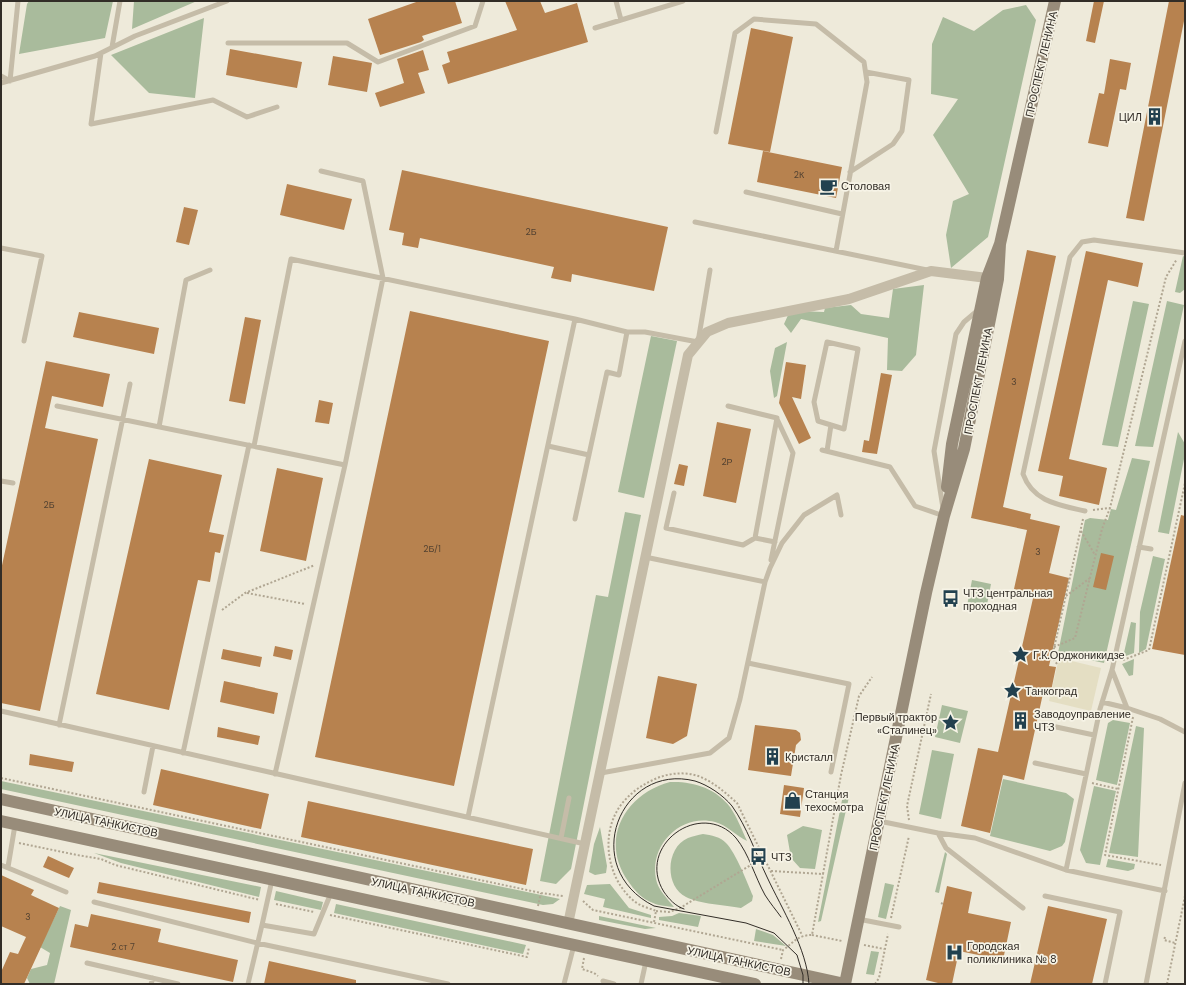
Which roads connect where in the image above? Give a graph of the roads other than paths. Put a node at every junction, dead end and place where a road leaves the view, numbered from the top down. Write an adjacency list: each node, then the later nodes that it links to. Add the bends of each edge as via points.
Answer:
1 (18, 1): 15 (lane)
2 (120, 1): 11 (lane)
3 (227, 1): 11 (lane)
4 (483, 1): 10 (lane, via 475,26 378,62 347,43)
5 (616, 1): 8 (lane)
6 (683, 1): 8 (lane)
7 (1055, 1): 24 (main road, ПРОСПЕКТ ЛЕНИНА)
8 (621, 20): 9 (lane)
9 (595, 28)
10 (228, 43)
11 (112, 47): 12 (lane)
12 (101, 53): 15 (lane); 17 (lane, via 91,124 213,100 246,116)
13 (866, 72): 18 (lane, via 864,62 816,24 754,19 735,33); 20 (lane, via 867,82); 20 (lane, via 908,80 902,131 893,144)
14 (1, 76): 15 (lane)
15 (10, 81): 16 (lane)
16 (1, 84)
17 (277, 107)
18 (716, 132)
19 (321, 171): 31 (lane, via 363,181)
20 (850, 172): 22 (lane)
21 (746, 192): 22 (lane)
22 (842, 214): 26 (lane)
23 (695, 222): 26 (lane)
24 (1000, 244): 32 (main road, ПРОСПЕКТ ЛЕНИНА); 33 (main road, ПРОСПЕКТ ЛЕНИНА)
25 (1, 248): 38 (lane, via 42,256)
26 (836, 251): 30 (lane)
27 (1183, 253): 57 (lane, via 1094,240 1082,242 1070,257 1023,474 1027,486 1039,497)
28 (210, 270): 47 (lane, via 186,280)
29 (710, 270): 40 (lane)
30 (931, 271): 32 (street); 40 (street, via 849,299 728,323 707,332)
31 (383, 278): 35 (lane); 49 (lane, via 291,259); 53 (lane)
32 (987, 278): 33 (main road, via 994,284); 34 (main road, ПРОСПЕКТ ЛЕНИНА)
33 (996, 292): 36 (main road, ПРОСПЕКТ ЛЕНИНА)
34 (977, 313): 36 (lane, via 984,319); 48 (main road, ПРОСПЕКТ ЛЕНИНА); 59 (lane, via 964,322 956,334 934,451)
35 (575, 319): 37 (lane); 50 (lane)
36 (988, 331): 51 (main road, ПРОСПЕКТ ЛЕНИНА)
37 (627, 332): 40 (lane, via 645,332); 52 (lane, via 619,374 607,372)
38 (24, 341)
39 (1185, 341): 63 (lane)
40 (698, 342): 65 (street, via 688,354)
41 (130, 384): 45 (lane)
42 (57, 406): 45 (lane)
43 (728, 406): 44 (lane)
44 (777, 418): 61 (lane); 62 (lane, via 793,453)
45 (123, 420): 47 (lane); 74 (lane)
46 (831, 425): 46 (lane, via 844,429 858,349 827,342 814,402 818,421); 59 (lane, via 824,451 890,467 915,506)
47 (159, 427): 49 (lane)
48 (952, 444): 51 (main road, via 957,454); 59 (main road, ПРОСПЕКТ ЛЕНИНА)
49 (251, 446): 53 (lane); 78 (lane)
50 (548, 446): 52 (lane); 88 (lane)
51 (964, 449): 59 (main road, ПРОСПЕКТ ЛЕНИНА)
52 (588, 455): 60 (lane)
53 (345, 465): 82 (lane)
54 (1, 481): 55 (lane)
55 (13, 483)
56 (674, 493): 61 (lane, via 666,528 743,545)
57 (1085, 511)
58 (841, 516): 66 (lane, via 837,495 804,515 782,543)
59 (944, 516): 90 (main road, ПРОСПЕКТ ЛЕНИНА)
60 (575, 519)
61 (755, 538): 62 (lane)
62 (775, 542): 66 (lane)
63 (1139, 547): 64 (lane); 69 (lane)
64 (1151, 550)
65 (644, 557): 67 (lane); 81 (street)
66 (770, 568): 67 (lane)
67 (765, 582): 68 (lane)
68 (748, 663): 80 (lane, via 849,684); 81 (lane, via 729,738 710,752)
69 (1112, 670): 70 (lane); 71 (lane)
70 (1102, 702): 71 (lane); 76 (lane)
71 (1126, 708): 75 (lane)
72 (1, 712): 74 (lane)
73 (1042, 724): 76 (lane)
74 (60, 725): 77 (lane)
75 (1185, 732)
76 (1094, 736): 83 (lane)
77 (153, 746): 78 (lane); 85 (lane)
78 (183, 753): 82 (lane)
79 (1035, 763): 83 (lane)
80 (831, 772)
81 (601, 773): 94 (street)
82 (275, 774): 88 (lane)
83 (1086, 774): 97 (lane)
84 (1185, 783): 99 (lane)
85 (144, 792)
86 (569, 798): 93 (lane)
87 (1, 799): 106 (main road, УЛИЦА ТАНКИСТОВ)
88 (468, 818): 93 (lane)
89 (1, 821): 91 (main road, УЛИЦА ТАНКИСТОВ)
90 (879, 821): 92 (lane); 105 (main road, ПРОСПЕКТ ЛЕНИНА)
91 (15, 824): 96 (lane); 98 (main road, УЛИЦА ТАНКИСТОВ)
92 (938, 833): 97 (lane, via 975,838); 104 (lane, via 946,848)
93 (561, 838): 94 (lane)
94 (585, 844): 106 (street)
95 (1, 864): 96 (lane)
96 (8, 867): 100 (lane)
97 (1066, 870): 99 (lane)
98 (272, 880): 101 (main road, УЛИЦА ТАНКИСТОВ); 107 (lane)
99 (1165, 891): 125 (lane)
100 (66, 892)
101 (332, 893): 107 (lane, via 314,934); 110 (main road, УЛИЦА ТАНКИСТОВ)
102 (1045, 896): 124 (lane, via 1120,912)
103 (94, 902): 109 (lane)
104 (1023, 908)
105 (858, 919): 108 (lane); 123 (main road, ПРОСПЕКТ ЛЕНИНА)
106 (568, 924): 110 (main road); 123 (main road, УЛИЦА ТАНКИСТОВ)
107 (262, 925): 109 (lane)
108 (899, 927)
109 (258, 943): 118 (lane); 119 (lane)
110 (569, 943): 111 (main road, УЛИЦА ТАНКИСТОВ); 120 (lane)
111 (646, 960): 115 (main road, УЛИЦА ТАНКИСТОВ); 122 (lane)
112 (87, 963): 113 (lane)
113 (153, 978): 116 (lane); 117 (lane)
114 (603, 981): 121 (lane)
115 (748, 983)
116 (151, 984)
117 (178, 984)
118 (248, 984)
119 (448, 984)
120 (564, 984)
121 (614, 984)
122 (641, 984)
123 (845, 984)
124 (1105, 984)
125 (1146, 984)

